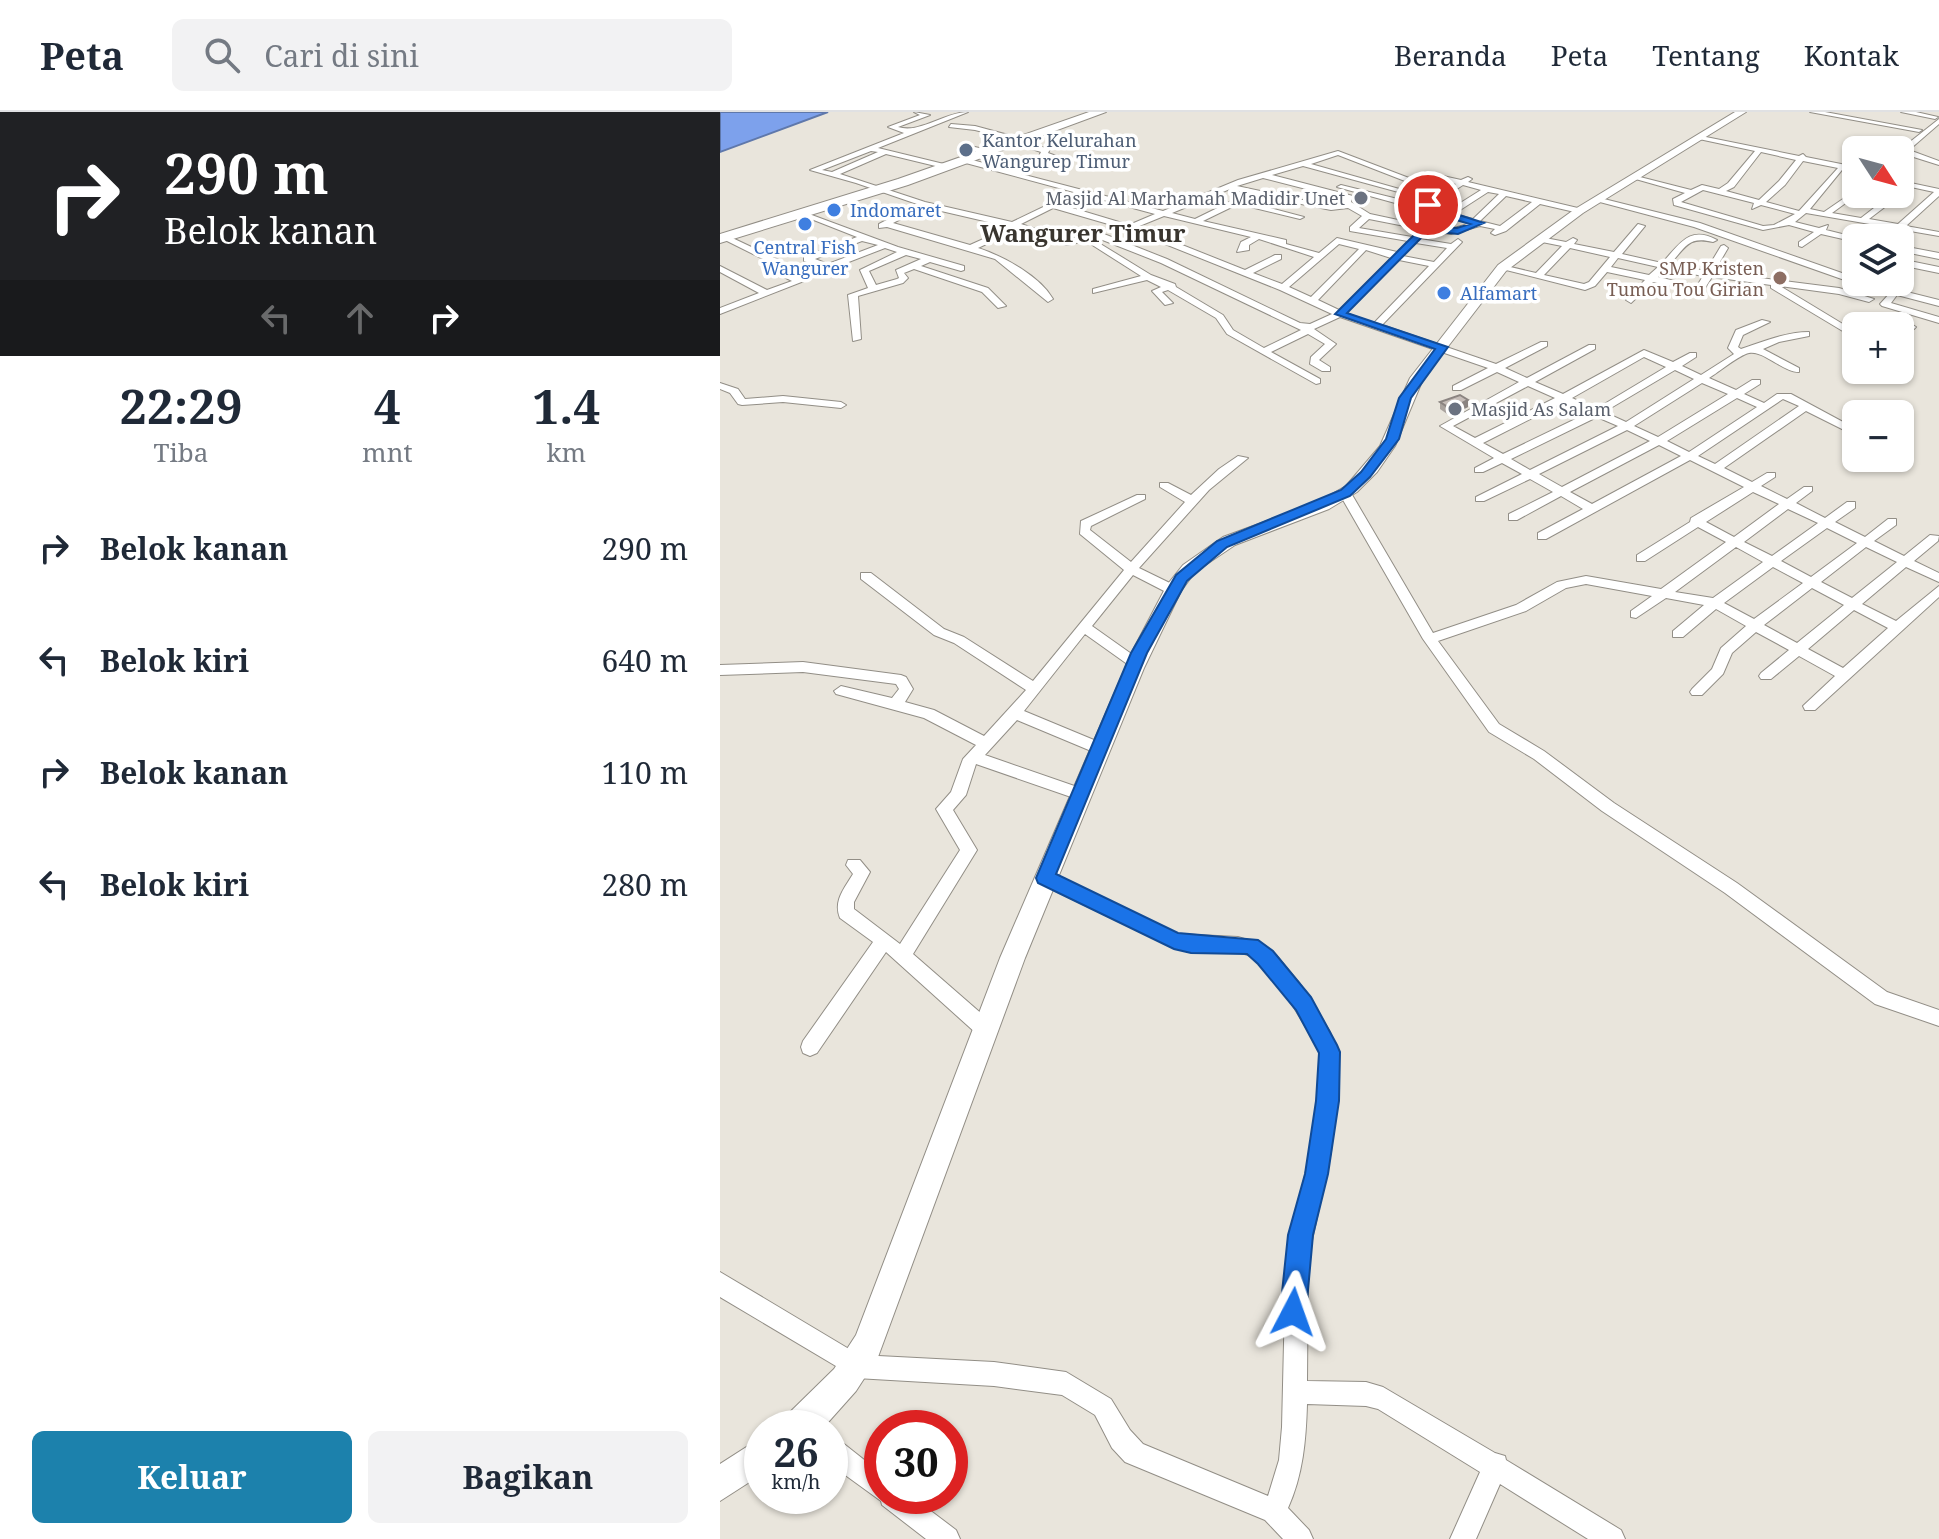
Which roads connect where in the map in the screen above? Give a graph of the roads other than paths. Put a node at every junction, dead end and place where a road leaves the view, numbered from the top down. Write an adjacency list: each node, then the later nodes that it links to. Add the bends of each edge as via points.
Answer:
1 (917, 112): 10 (street, via 927,115 891,127)
2 (965, 112): 10 (street)
3 (1741, 112): 13 (street)
4 (1813, 112): 7 (street)
5 (1904, 112): 8 (street)
6 (1092, 113): 12 (highway)
7 (1861, 114): 8 (street)
8 (1929, 124): 11 (street); 21 (street, via 1904,151)
9 (951, 126): 12 (street)
10 (907, 132): 14 (street, via 911,133)
11 (1939, 134)
12 (1018, 137): 17 (highway, via 985,152); 28 (street, via 1058,158)
13 (1701, 138): 15 (street); 33 (street)
14 (869, 148): 16 (street); 27 (street, via 814,170)
15 (1760, 149): 19 (street); 44 (street)
16 (883, 153): 23 (street); 27 (street)
17 (966, 153): 23 (highway); 28 (street)
18 (1939, 153): 21 (street)
19 (1803, 156): 54 (street); 64 (street, via 1843,166)
20 (1325, 157): 22 (street); 25 (street, via 1350,167); 36 (street, via 1339,149)
21 (1935, 162)
22 (1304, 164): 24 (street); 25 (street)
23 (945, 167): 39 (highway)
24 (1282, 170): 29 (street); 35 (street)
25 (1337, 173): 30 (street)
26 (1425, 174): 32 (street)
27 (831, 175): 39 (street)
28 (1012, 175): 41 (street)
29 (1262, 175): 37 (street); 57 (street, via 1350,198)
30 (1347, 176): 35 (street); 46 (street)
31 (1473, 176): 34 (street)
32 (1440, 177): 34 (street); 36 (street)
33 (1636, 178): 43 (street); 49 (street)
34 (1464, 183): 40 (street); 59 (street)
35 (1330, 184): 52 (street)
36 (1426, 186): 46 (street)
37 (1229, 187): 42 (street); 67 (street)
38 (1914, 187): 47 (street)
39 (881, 189): 55 (street); 65 (highway)
40 (1487, 189): 45 (street); 69 (street)
41 (1079, 191): 56 (street); 67 (street)
42 (1257, 192): 50 (street); 58 (street)
43 (1689, 192): 44 (street, via 1700,187); 74 (street, via 1676,202)
44 (1719, 192): 48 (street)
45 (1504, 193): 51 (street); 77 (street)
46 (1413, 194): 52 (street)
47 (1938, 194): 81 (street)
48 (1736, 196): 54 (street); 61 (street, via 1729,203)
49 (1599, 199): 63 (street); 132 (street, via 1697,225)
50 (1237, 201): 71 (street); 76 (street)
51 (1539, 201): 63 (street); 77 (street, via 1498,231)
52 (1399, 202): 59 (street); 62 (street)
53 (1842, 202): 66 (street)
54 (1762, 203): 61 (street); 64 (street)
55 (923, 204): 79 (street); 82 (street)
56 (1052, 205): 82 (street); 84 (street)
57 (1349, 205): 58 (street); 70 (street)
58 (1333, 208): 71 (street)
59 (1424, 208): 68 (street); 69 (street)
60 (1879, 208): 75 (street)
61 (1752, 209): 74 (street)
62 (1386, 210)
63 (1579, 211): 96 (street)
64 (1802, 212): 66 (street); 78 (street)
65 (804, 213): 90 (street); 94 (highway)
66 (1826, 214): 72 (street)
67 (1165, 215): 76 (street); 84 (street)
68 (1413, 215)
69 (1447, 215): 77 (street)
70 (1367, 216): 85 (street); 98 (street, via 1353,229)
71 (1300, 217): 73 (street)
72 (1840, 217): 75 (street); 87 (street)
73 (1290, 220)
74 (1736, 220): 78 (street, via 1769,229)
75 (1862, 221): 80 (street)
76 (1194, 222): 89 (street)
77 (1477, 222): 85 (street, via 1458,231)
78 (1786, 222): 87 (street)
79 (887, 224): 90 (street); 106 (street)
80 (1881, 224)
81 (1903, 224)
82 (1015, 226): 95 (street, via 1066,242); 106 (street)
83 (1641, 226): 114 (street)
84 (1129, 227): 91 (street); 130 (street)
85 (1426, 228): 98 (street)
86 (1914, 229): 88 (street)
87 (1820, 231): 93 (street); 101 (street)
88 (1938, 233)
89 (1260, 235): 109 (street); 112 (street)
90 (865, 236): 104 (street)
91 (1101, 236): 95 (street); 100 (street)
92 (1577, 236): 103 (street)
93 (1842, 236)
94 (723, 238): 140 (street, via 800,279)
95 (1088, 239): 108 (street)
96 (1540, 239): 103 (street); 124 (street)
97 (1914, 239): 102 (street)
98 (1414, 240): 113 (street); 119 (street, via 1456,244)
99 (1713, 240): 120 (street, via 1690,238)
100 (1122, 244): 108 (street); 135 (street)
101 (1802, 244)
102 (1939, 244)
103 (1566, 245): 114 (street); 134 (street)
104 (884, 246): 104 (street, via 828,267 807,259 862,238); 110 (street)
105 (1365, 247): 112 (street, via 1337,241); 113 (street); 154 (street)
106 (971, 248): 150 (street, via 1001,259)
107 (1724, 248): 131 (street)
108 (1105, 249): 133 (street)
109 (1240, 250)
110 (905, 252): 117 (street); 118 (street)
111 (1914, 253): 115 (street)
112 (1321, 256): 142 (street)
113 (1396, 256): 119 (street); 161 (street)
114 (1613, 256): 120 (street); 125 (street)
115 (1939, 256)
116 (1278, 257): 130 (street)
117 (929, 259): 122 (street); 123 (street)
118 (882, 263): 127 (street); 141 (street, via 864,270)
119 (1435, 265): 164 (street)
120 (1661, 265): 131 (street); 136 (street)
121 (1914, 265): 128 (street)
122 (914, 266): 127 (street); 158 (street, via 985,290)
123 (961, 268)
124 (1502, 268): 134 (street); 172 (street)
125 (1603, 268): 134 (street, via 1585,287); 136 (street)
126 (720, 269): 145 (street)
127 (901, 270): 141 (street, via 901,281)
128 (1939, 270)
129 (1762, 271): 137 (street)
130 (1246, 273): 142 (street)
131 (1706, 275): 136 (street, via 1700,289); 137 (street)
132 (1842, 276)
133 (1148, 277): 139 (street); 143 (street)
134 (1537, 277)
135 (1196, 278): 139 (street); 157 (street)
136 (1649, 279): 153 (street)
137 (1755, 280): 138 (street)
138 (1770, 282): 144 (street); 159 (street)
139 (1170, 287): 155 (street, via 1156,291); 175 (street, via 1204,305 1230,332)
140 (780, 288): 145 (street); 152 (street)
141 (873, 288): 169 (street, via 853,295)
142 (1286, 289): 154 (street); 157 (street)
143 (1096, 291)
144 (1842, 291)
145 (768, 294): 160 (street)
146 (1914, 294): 156 (street)
147 (1842, 295): 159 (street)
148 (1859, 296): 151 (street)
149 (1890, 296): 162 (street, via 1885,304 1889,307)
150 (1048, 299)
151 (1869, 299)
152 (792, 300)
153 (1631, 300)
154 (1312, 301): 161 (street)
155 (1168, 303)
156 (1939, 303)
157 (1252, 305): 166 (street)
158 (1001, 306)
159 (1805, 307): 165 (street)
160 (720, 311)
161 (1340, 314): 164 (street); 166 (street)
162 (1939, 320)
163 (1765, 322): 167 (street)
164 (1376, 326): 172 (street)
165 (1842, 328)
166 (1307, 329): 175 (street); 180 (street, via 1331,344 1314,359)
167 (1742, 330): 170 (street); 176 (street, via 1733,344)
168 (1806, 334): 170 (street)
169 (856, 339)
170 (1769, 343): 174 (street)
171 (1544, 344): 179 (street)
172 (1442, 347): 179 (street); 209 (street, via 1405,398 1389,445)
173 (1592, 347): 185 (street)
174 (1754, 350): 176 (street); 181 (street)
175 (1265, 351): 183 (street)
176 (1741, 354): 182 (street)
177 (1693, 355): 178 (street)
178 (1674, 366): 182 (street); 189 (street, via 1644,353); 193 (street)
179 (1497, 368): 185 (street); 187 (street)
180 (1326, 369)
181 (1795, 370)
182 (1704, 380): 188 (street); 195 (street)
183 (1316, 381)
184 (1756, 382): 188 (street)
185 (1530, 383): 189 (street); 197 (street, via 1445,425)
186 (720, 386): 190 (street, via 734,391 742,402 783,399)
187 (1457, 388)
188 (1736, 393): 191 (street); 196 (street)
189 (1564, 398): 193 (street); 197 (street)
190 (841, 405)
191 (1763, 406): 192 (street, via 1784,395); 198 (street)
192 (1806, 406): 194 (street); 201 (street)
193 (1596, 413): 195 (street); 200 (street)
194 (1842, 425)
195 (1627, 426): 196 (street); 203 (street)
196 (1659, 441): 198 (street); 208 (street)
197 (1474, 443): 200 (street)
198 (1690, 456): 201 (street); 215 (street)
199 (1242, 458): 212 (street)
200 (1503, 459): 202 (street); 203 (street)
201 (1715, 469): 206 (street)
202 (1479, 470)
203 (1531, 475): 208 (street); 211 (street)
204 (1771, 475): 206 (street)
205 (1164, 485): 212 (street)
206 (1751, 487): 213 (street); 217 (street)
207 (1808, 489): 213 (street)
208 (1561, 491): 215 (street); 216 (street)
209 (1345, 493): 231 (street, via 1222,544); 242 (street)
210 (1141, 497): 227 (street, via 1083,528)
211 (1480, 499)
212 (1193, 501): 227 (street)
213 (1786, 505): 219 (street); 222 (street)
214 (1851, 505): 219 (street)
215 (1592, 509): 220 (street)
216 (1513, 517)
217 (1695, 521): 222 (street); 224 (street)
218 (1892, 522): 223 (street)
219 (1826, 524): 223 (street); 225 (street)
220 (1542, 536)
221 (1934, 538): 226 (street)
222 (1733, 542): 225 (street); 233 (street)
223 (1866, 543): 226 (street); 230 (street)
224 (1641, 558)
225 (1772, 562): 230 (street); 234 (street)
226 (1907, 562): 229 (street); 235 (street)
227 (1130, 568): 231 (street); 239 (street)
228 (866, 576): 248 (street, via 939,632)
229 (1939, 578)
230 (1812, 583): 235 (street); 238 (street)
231 (1173, 590): 244 (street)
232 (1939, 590): 236 (street)
233 (1659, 595): 234 (street); 237 (street); 242 (street, via 1580,580 1511,612)
234 (1715, 603): 238 (street); 241 (street)
235 (1851, 604): 240 (street); 243 (street)
236 (1932, 605): 240 (street)
237 (1636, 614)
238 (1754, 626): 243 (street); 250 (street, via 1726,651 1718,671)
239 (1084, 627): 244 (street); 248 (street)
240 (1896, 627): 246 (street)
241 (1678, 634)
242 (1430, 639): 261 (street, via 1500,734 1539,755 1731,888 1881,998)
243 (1797, 651): 246 (street); 247 (street)
244 (1135, 663): 254 (street)
245 (720, 670): 251 (street, via 803,667 888,677 906,685)
246 (1844, 675): 252 (street)
247 (1766, 676)
248 (1033, 688): 253 (street)
249 (841, 691): 251 (street)
250 (1697, 692)
251 (896, 704): 255 (street, via 929,714)
252 (1810, 706)
253 (1015, 713): 254 (street); 255 (street)
254 (1101, 749): 256 (street)
255 (979, 750): 256 (street, via 1029,779); 260 (street, via 958,795 944,809 969,850)
256 (1080, 794): 258 (street)
257 (854, 865): 259 (street, via 862,872 845,902 846,913)
258 (1045, 878): 262 (street); 266 (street, via 1174,941 1251,946 1304,1003 1330,1052 1317,1174 1297,1258)
259 (884, 940): 260 (street); 263 (street)
260 (902, 956): 262 (street)
261 (1939, 1018)
262 (984, 1028): 265 (street, via 904,1253)
263 (810, 1047)
264 (720, 1283): 265 (street)
265 (856, 1366): 267 (street); 273 (street, via 1066,1384 1103,1407 1134,1453)
266 (1293, 1392): 269 (street, via 1383,1399); 273 (street, via 1290,1473)
267 (818, 1410)
268 (848, 1463): 271 (street)
269 (1496, 1465): 277 (street); 278 (street)
270 (744, 1467): 272 (street)
271 (864, 1475)
272 (720, 1484)
273 (1274, 1511): 276 (street)
274 (914, 1514): 275 (street)
275 (947, 1539)
276 (1300, 1539)
277 (1463, 1539)
278 (1612, 1539)

